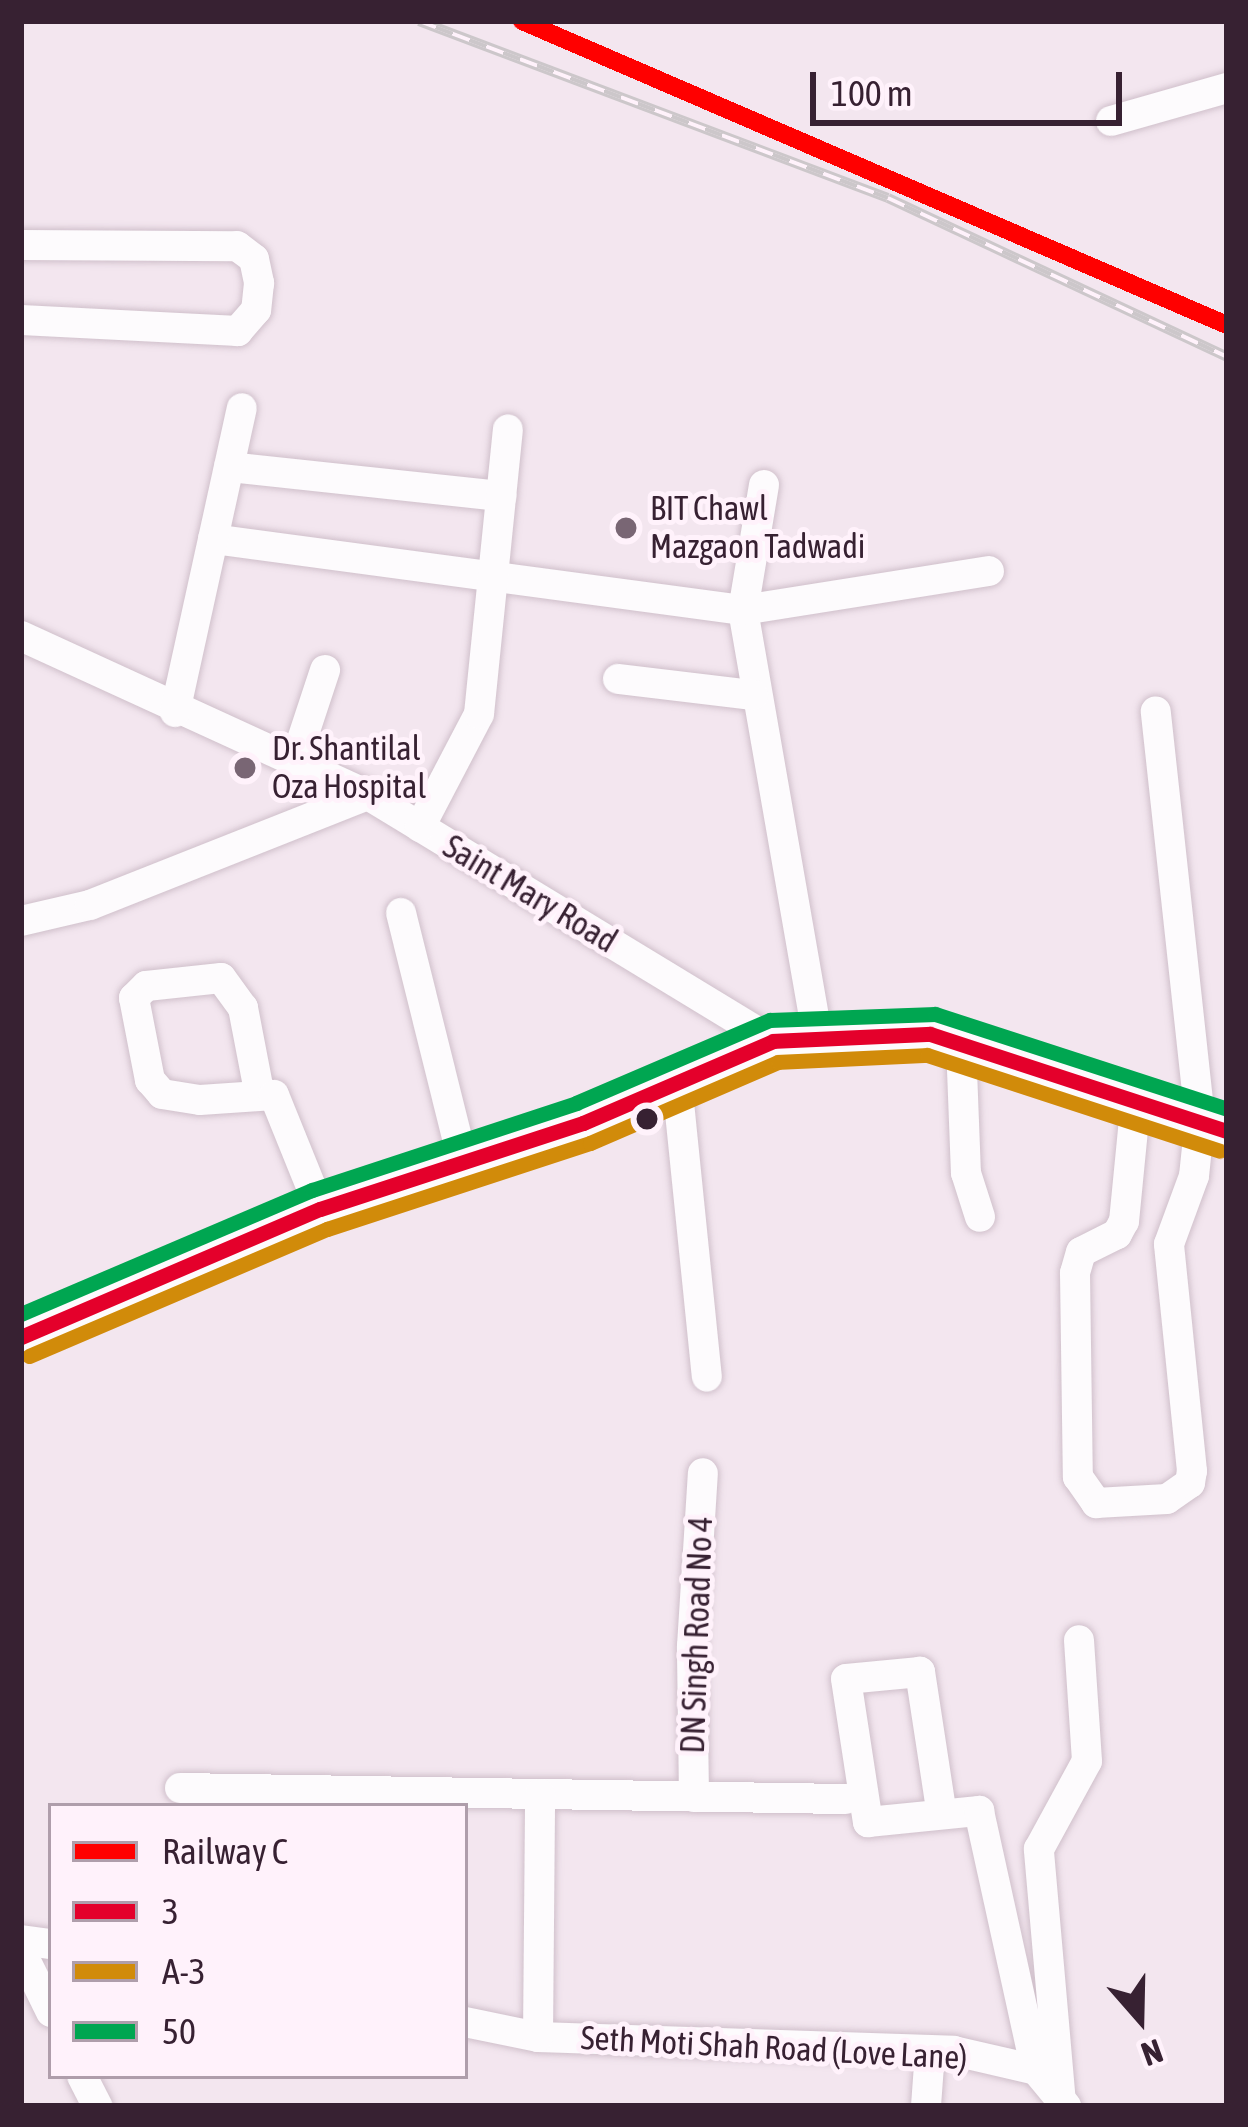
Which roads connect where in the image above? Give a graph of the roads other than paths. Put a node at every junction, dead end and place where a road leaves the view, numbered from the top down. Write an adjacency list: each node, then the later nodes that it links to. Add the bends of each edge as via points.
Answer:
1 (1227, 88): 2 (street)
2 (1111, 121)
3 (21, 245): 4 (street, via 237,246 254,259 259,283 256,310 238,331)
4 (21, 320)
5 (242, 408): 7 (street)
6 (508, 428): 9 (street)
7 (229, 467): 9 (street); 10 (street)
8 (764, 485): 13 (street)
9 (500, 496): 12 (street)
10 (213, 539): 12 (street); 19 (street)
11 (988, 571): 13 (street)
12 (492, 579): 13 (street); 22 (street, via 478,714)
13 (743, 610): 17 (street)
14 (21, 636): 19 (street, Saint Mary Road)
15 (325, 670): 20 (street)
16 (618, 679): 17 (street)
17 (753, 695): 25 (street)
18 (1156, 711): 31 (street)
19 (175, 712): 20 (street, Saint Mary Road)
20 (294, 764): 21 (street, Saint Mary Road)
21 (368, 795): 22 (street, Saint Mary Road); 24 (street, via 90,905)
22 (420, 827): 26 (street, Saint Mary Road)
23 (401, 913): 32 (street)
24 (21, 922)
25 (817, 1034): 26 (main road); 27 (main road, via 930,1034)
26 (772, 1041): 29 (main road)
27 (961, 1044): 30 (main road); 34 (street, via 966,1173)
28 (259, 1091): 28 (street, via 200,1100 161,1094 150,1080 134,998 146,986 221,978 243,1008); 33 (street, via 274,1095)
29 (679, 1099): 32 (main road); 36 (street)
30 (1136, 1099): 31 (main road); 31 (street, via 1124,1221 1118,1234 1081,1252 1075,1273 1078,1477 1096,1503 1167,1499 1190,1484 1169,1244)
31 (1214, 1125)
32 (462, 1158): 33 (main road)
33 (320, 1209): 35 (main road)
34 (980, 1217)
35 (21, 1337)
36 (707, 1376)
37 (703, 1473): 41 (street, DN Singh Road No 4, via 692,1646)
38 (1079, 1640): 50 (street, via 1088,1761 1039,1850)
39 (179, 1788): 40 (street)
40 (540, 1794): 41 (street); 47 (street)
41 (694, 1797): 42 (street)
42 (845, 1799)
43 (940, 1810): 43 (street, via 868,1822 846,1679 920,1672); 49 (street, via 979,1811)
44 (21, 1951): 45 (street)
45 (48, 2006)
46 (468, 2023): 47 (street, Seth Moti Shah Road (Love Lane))
47 (538, 2037): 48 (street, Seth Moti Shah Road (Love Lane))
48 (930, 2050): 49 (street, Seth Moti Shah Road (Love Lane)); 51 (street)
49 (1036, 2070): 50 (street)
50 (1064, 2104)
51 (926, 2106)

